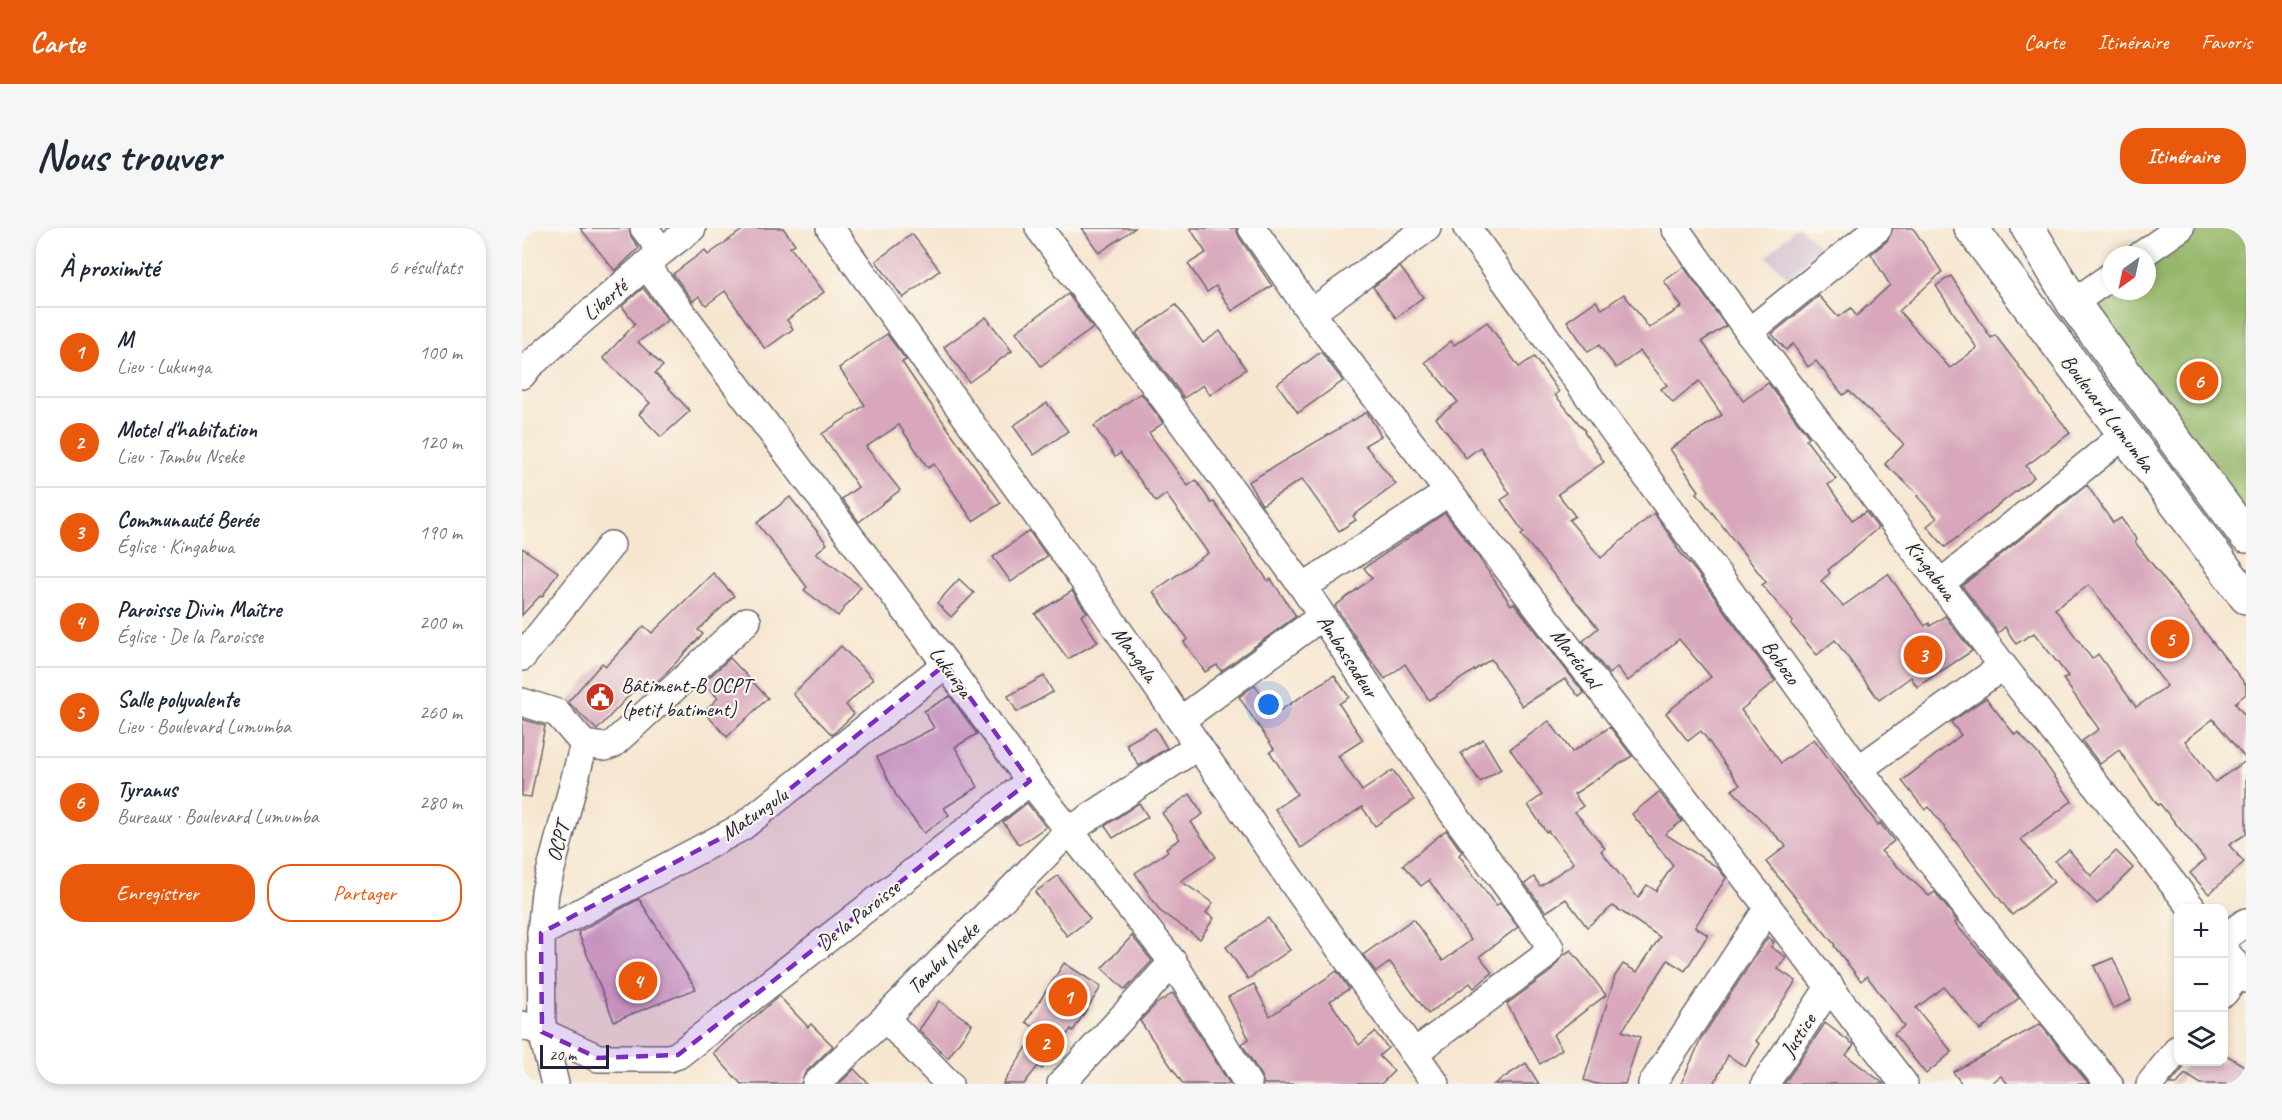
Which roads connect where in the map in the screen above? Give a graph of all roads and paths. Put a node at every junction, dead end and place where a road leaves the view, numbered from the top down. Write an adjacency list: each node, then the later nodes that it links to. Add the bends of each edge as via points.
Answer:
1 (644, 228): 14 (street, Lukunga)
2 (692, 228): 14 (street, Liberté)
3 (830, 228): 33 (street, Mangala)
4 (1039, 228): 25 (street, Ambassadeur)
5 (1252, 228): 17 (street, Maréchal)
6 (1427, 228): 17 (street)
7 (1467, 228): 36 (street, Bobozo)
8 (1675, 228): 18 (street, Kingabwa)
9 (1878, 228): 18 (street)
10 (1971, 228): 20 (highway, Boulevard Lumumba)
11 (2028, 228): 16 (highway, Boulevard Lumumba)
12 (2180, 228): 13 (street)
13 (2154, 246)
14 (654, 258): 19 (street, Liberté); 30 (street, Lukunga)
15 (2102, 282): 16 (street)
16 (2073, 303): 22 (highway, Boulevard Lumumba)
17 (1311, 313): 21 (street, Maréchal)
18 (1749, 332): 24 (street, Kingabwa)
19 (524, 366)
20 (2124, 435): 24 (street); 26 (highway, Boulevard Lumumba)
21 (1449, 492): 25 (street); 40 (street, Maréchal)
22 (2246, 536)
23 (610, 545): 29 (street)
24 (1941, 583): 31 (street, Kingabwa)
25 (1303, 587): 27 (street, Ambassadeur)
26 (2246, 597)
27 (1321, 617): 33 (street); 51 (street, Ambassadeur, via 1445,802 1550,948 1541,960)
28 (747, 621): 34 (street, via 613,744)
29 (522, 657)
30 (946, 664): 37 (street, Lukunga); 42 (street, Matungulu, via 742,827)
31 (2004, 666): 36 (street); 39 (street, Kingabwa)
32 (522, 702): 34 (street, via 557,713)
33 (1181, 720): 35 (street, Mangala)
34 (584, 744): 42 (street, OCPT, via 545,892)
35 (1198, 746): 38 (street, Tambu Nseke); 51 (street, Mangala)
36 (1859, 769): 62 (street, Bobozo)
37 (1030, 781): 38 (street, Lukunga); 50 (street, De la Paroisse, via 687,1049 669,1058 598,1058)
38 (1069, 831): 45 (street, Lukunga); 49 (street, Tambu Nseke)
39 (2188, 904)
40 (1768, 908): 47 (street, Maréchal); 59 (street)
41 (2246, 922): 43 (street)
42 (541, 933): 50 (street, OCPT)
43 (2228, 935)
44 (2228, 956): 46 (street)
45 (1173, 962): 56 (street); 57 (street, Lukunga)
46 (2243, 975): 48 (street)
47 (1830, 986): 60 (street, Justice); 61 (street, Maréchal)
48 (2228, 988)
49 (885, 1018): 54 (street, Tambu Nseke); 55 (street)
50 (532, 1028): 53 (street, OCPT)
51 (1414, 1053): 58 (street, Mangala)
52 (2174, 1054): 63 (street)
53 (555, 1084)
54 (816, 1084)
55 (949, 1084)
56 (1061, 1084)
57 (1248, 1084)
58 (1436, 1084)
59 (1652, 1084)
60 (1765, 1084)
61 (1904, 1084)
62 (2109, 1084)
63 (2150, 1084)

